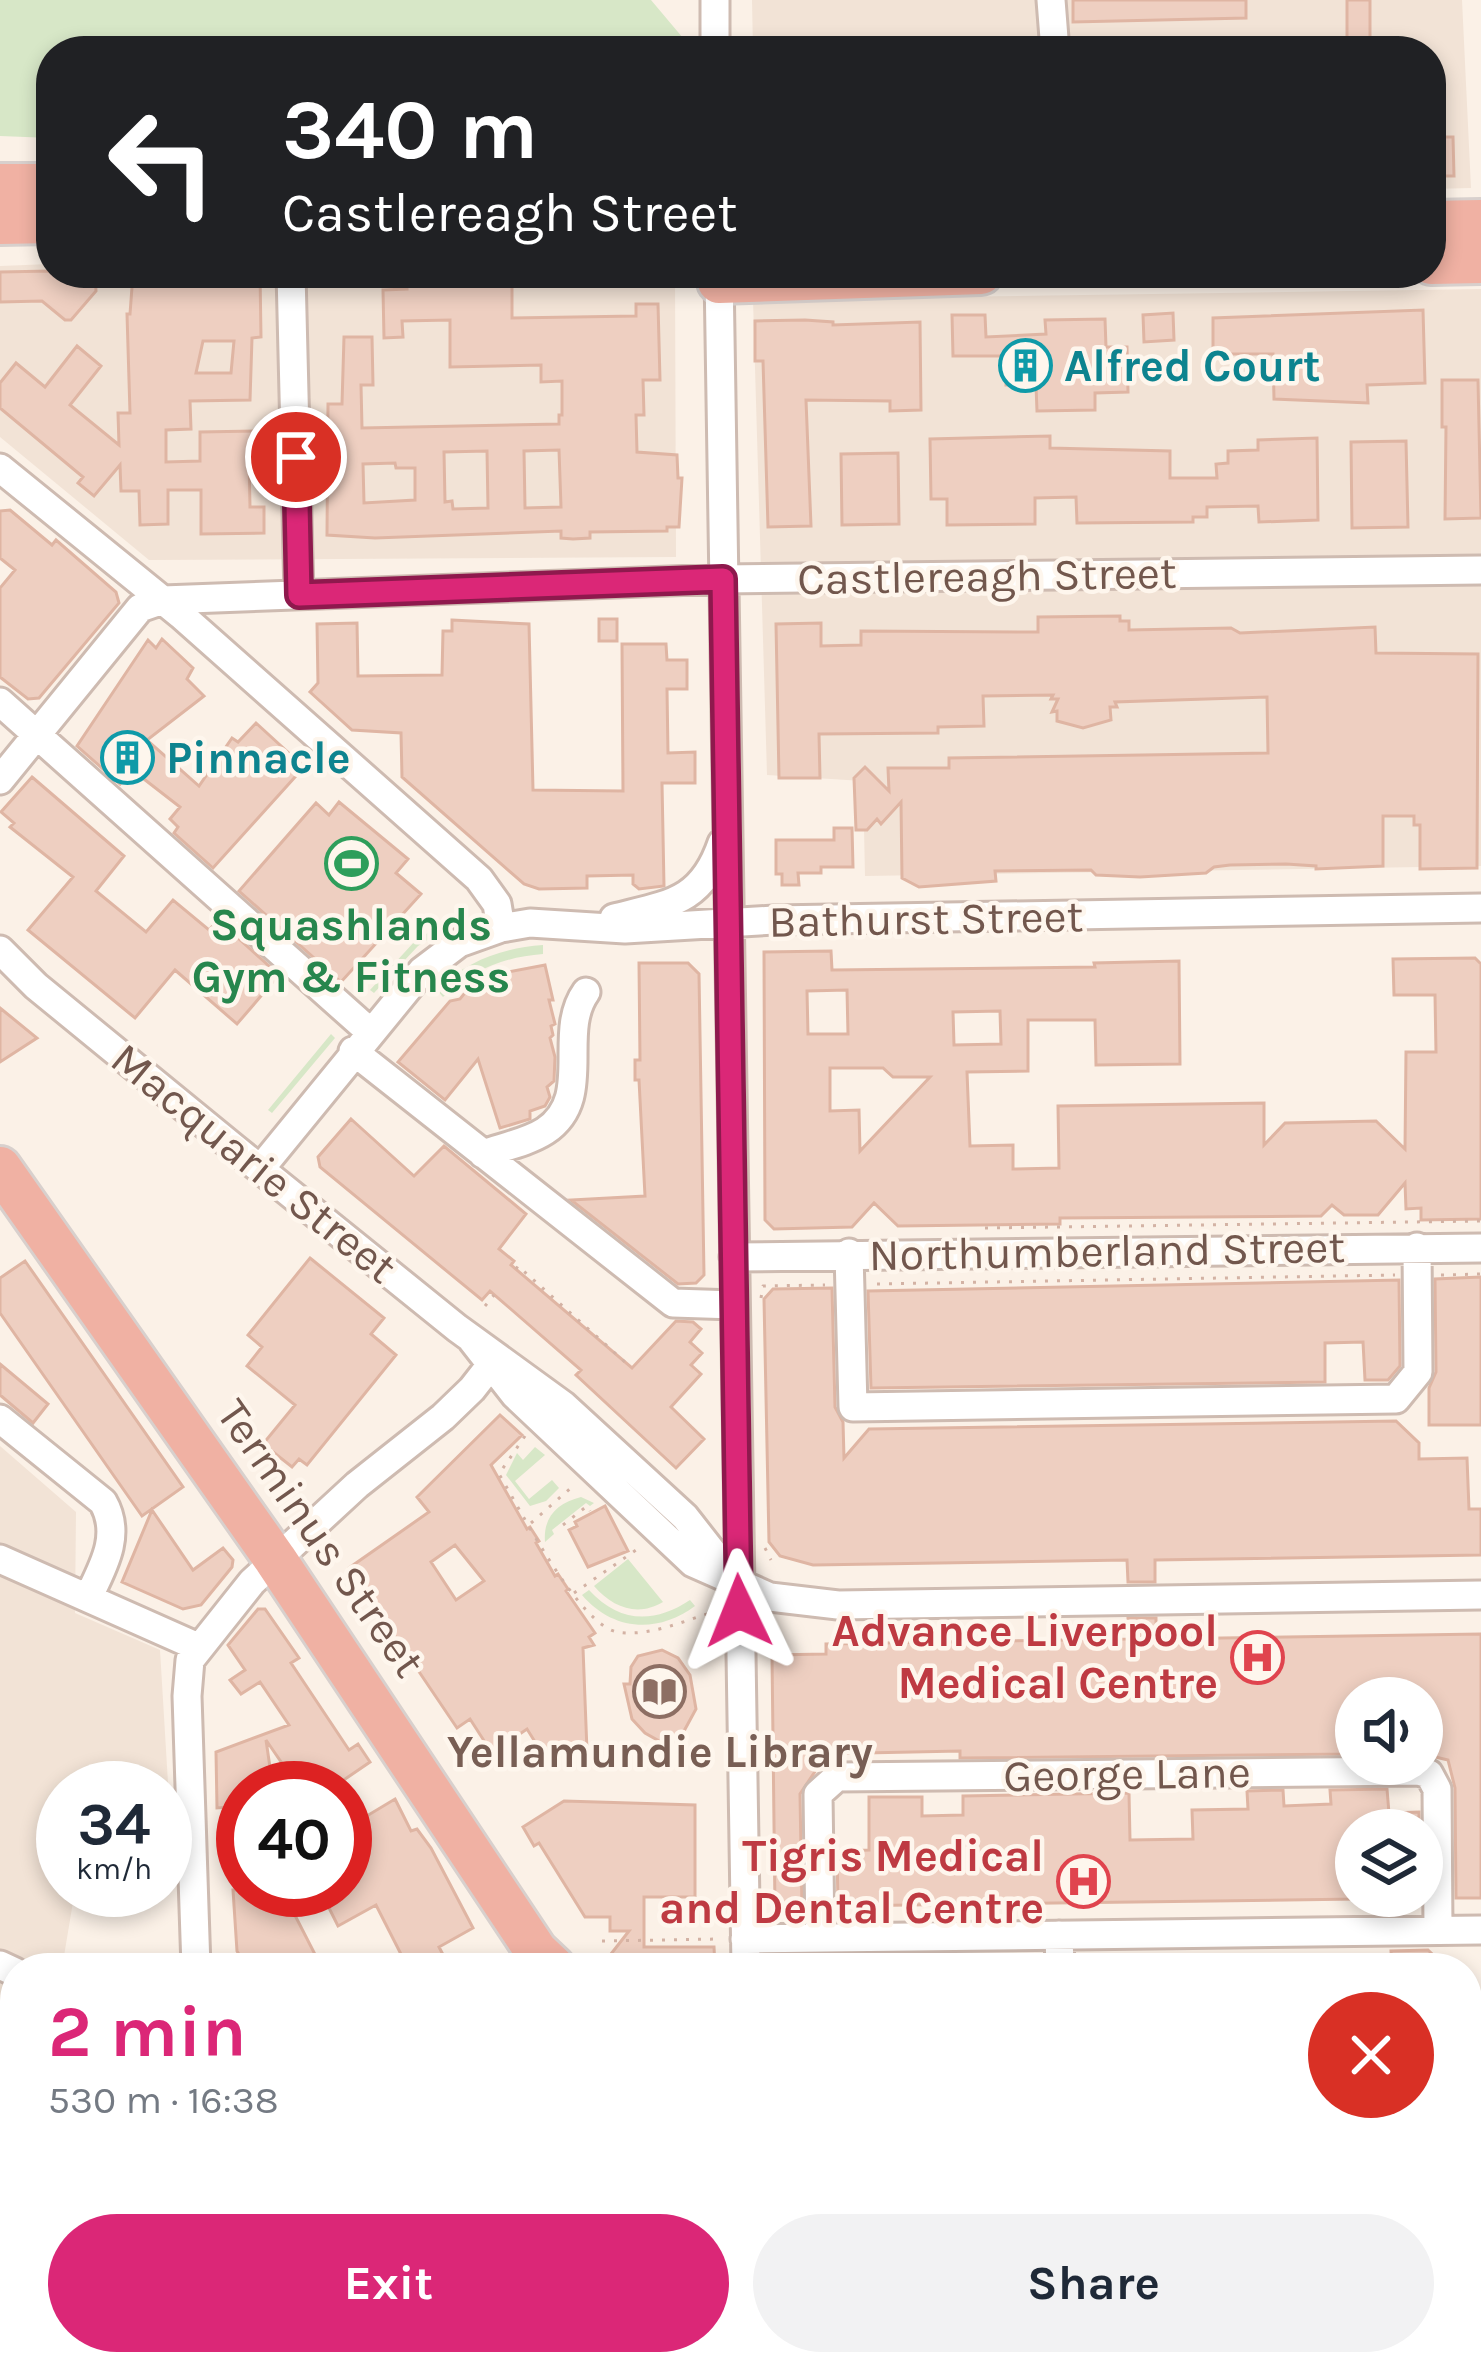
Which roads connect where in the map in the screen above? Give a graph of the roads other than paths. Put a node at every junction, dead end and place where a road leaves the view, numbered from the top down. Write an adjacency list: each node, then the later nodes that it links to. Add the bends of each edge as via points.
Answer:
1 (715, 0): 3 (street)
2 (1051, 0): 4 (street)
3 (716, 36)
4 (1054, 36)
5 (0, 185): 6 (highway)
6 (36, 185)
7 (1481, 221): 9 (highway)
8 (36, 222): 10 (highway)
9 (1446, 222)
10 (0, 223)
11 (1481, 262): 12 (highway)
12 (1446, 263)
13 (291, 288): 18 (street)
14 (719, 288): 17 (street)
15 (4, 478): 19 (street)
16 (1481, 570): 17 (street, Castlereagh Street)
17 (723, 579): 18 (street, Castlereagh Street); 23 (street)
18 (299, 595): 19 (street, Castlereagh Street)
19 (164, 600): 21 (street, via 140,608); 27 (street, via 479,879 497,904)
20 (0, 702): 21 (street)
21 (38, 736): 22 (street); 32 (street)
22 (0, 780)
23 (728, 824): 25 (street); 26 (street, via 708,878 693,892)
24 (1481, 908): 25 (street, Bathurst Street)
25 (729, 924): 26 (street, Bathurst Street); 38 (street)
26 (587, 925): 27 (street, Bathurst Street)
27 (501, 928): 32 (street, Bathurst Street, via 459,943 422,970)
28 (0, 950): 30 (street, Macquarie Street)
29 (0, 967): 30 (street, Macquarie Street)
30 (36, 986): 35 (street, Macquarie Street)
31 (586, 992): 33 (street, via 572,1024 567,1105 544,1131)
32 (361, 1041): 33 (street); 35 (street, Bathurst Street)
33 (483, 1154): 40 (street, via 673,1303)
34 (0, 1168): 43 (highway, Terminus Street)
35 (261, 1168): 41 (street, Macquarie Street)
36 (1481, 1248): 39 (street, Northumberland Street)
37 (850, 1253): 38 (street, Northumberland Street); 39 (street, Northumberland Street); 39 (street, via 853,1407 1396,1399 1418,1372)
38 (734, 1257): 40 (street)
39 (1417, 1261)
40 (735, 1305): 45 (street)
41 (494, 1361): 43 (street, via 443,1418); 45 (street, Macquarie Street, via 563,1406 685,1517)
42 (0, 1419): 47 (street, via 110,1514 107,1557)
43 (275, 1558): 48 (street); 55 (highway, Terminus Street)
44 (0, 1559): 47 (street)
45 (738, 1585): 46 (street, via 778,1599 838,1604); 53 (street)
46 (1481, 1595)
47 (88, 1598): 48 (street)
48 (199, 1647): 54 (street, via 187,1696)
49 (1438, 1930): 50 (street); 51 (street); 52 (street, George Lane, via 1436,1789 1429,1774 904,1777 837,1778 818,1794)
50 (1481, 1930)
51 (1060, 1935): 52 (street); 57 (street)
52 (820, 1938): 53 (street)
53 (732, 1939): 56 (street)
54 (196, 1953)
55 (538, 1953)
56 (739, 1953)
57 (1060, 1953)

